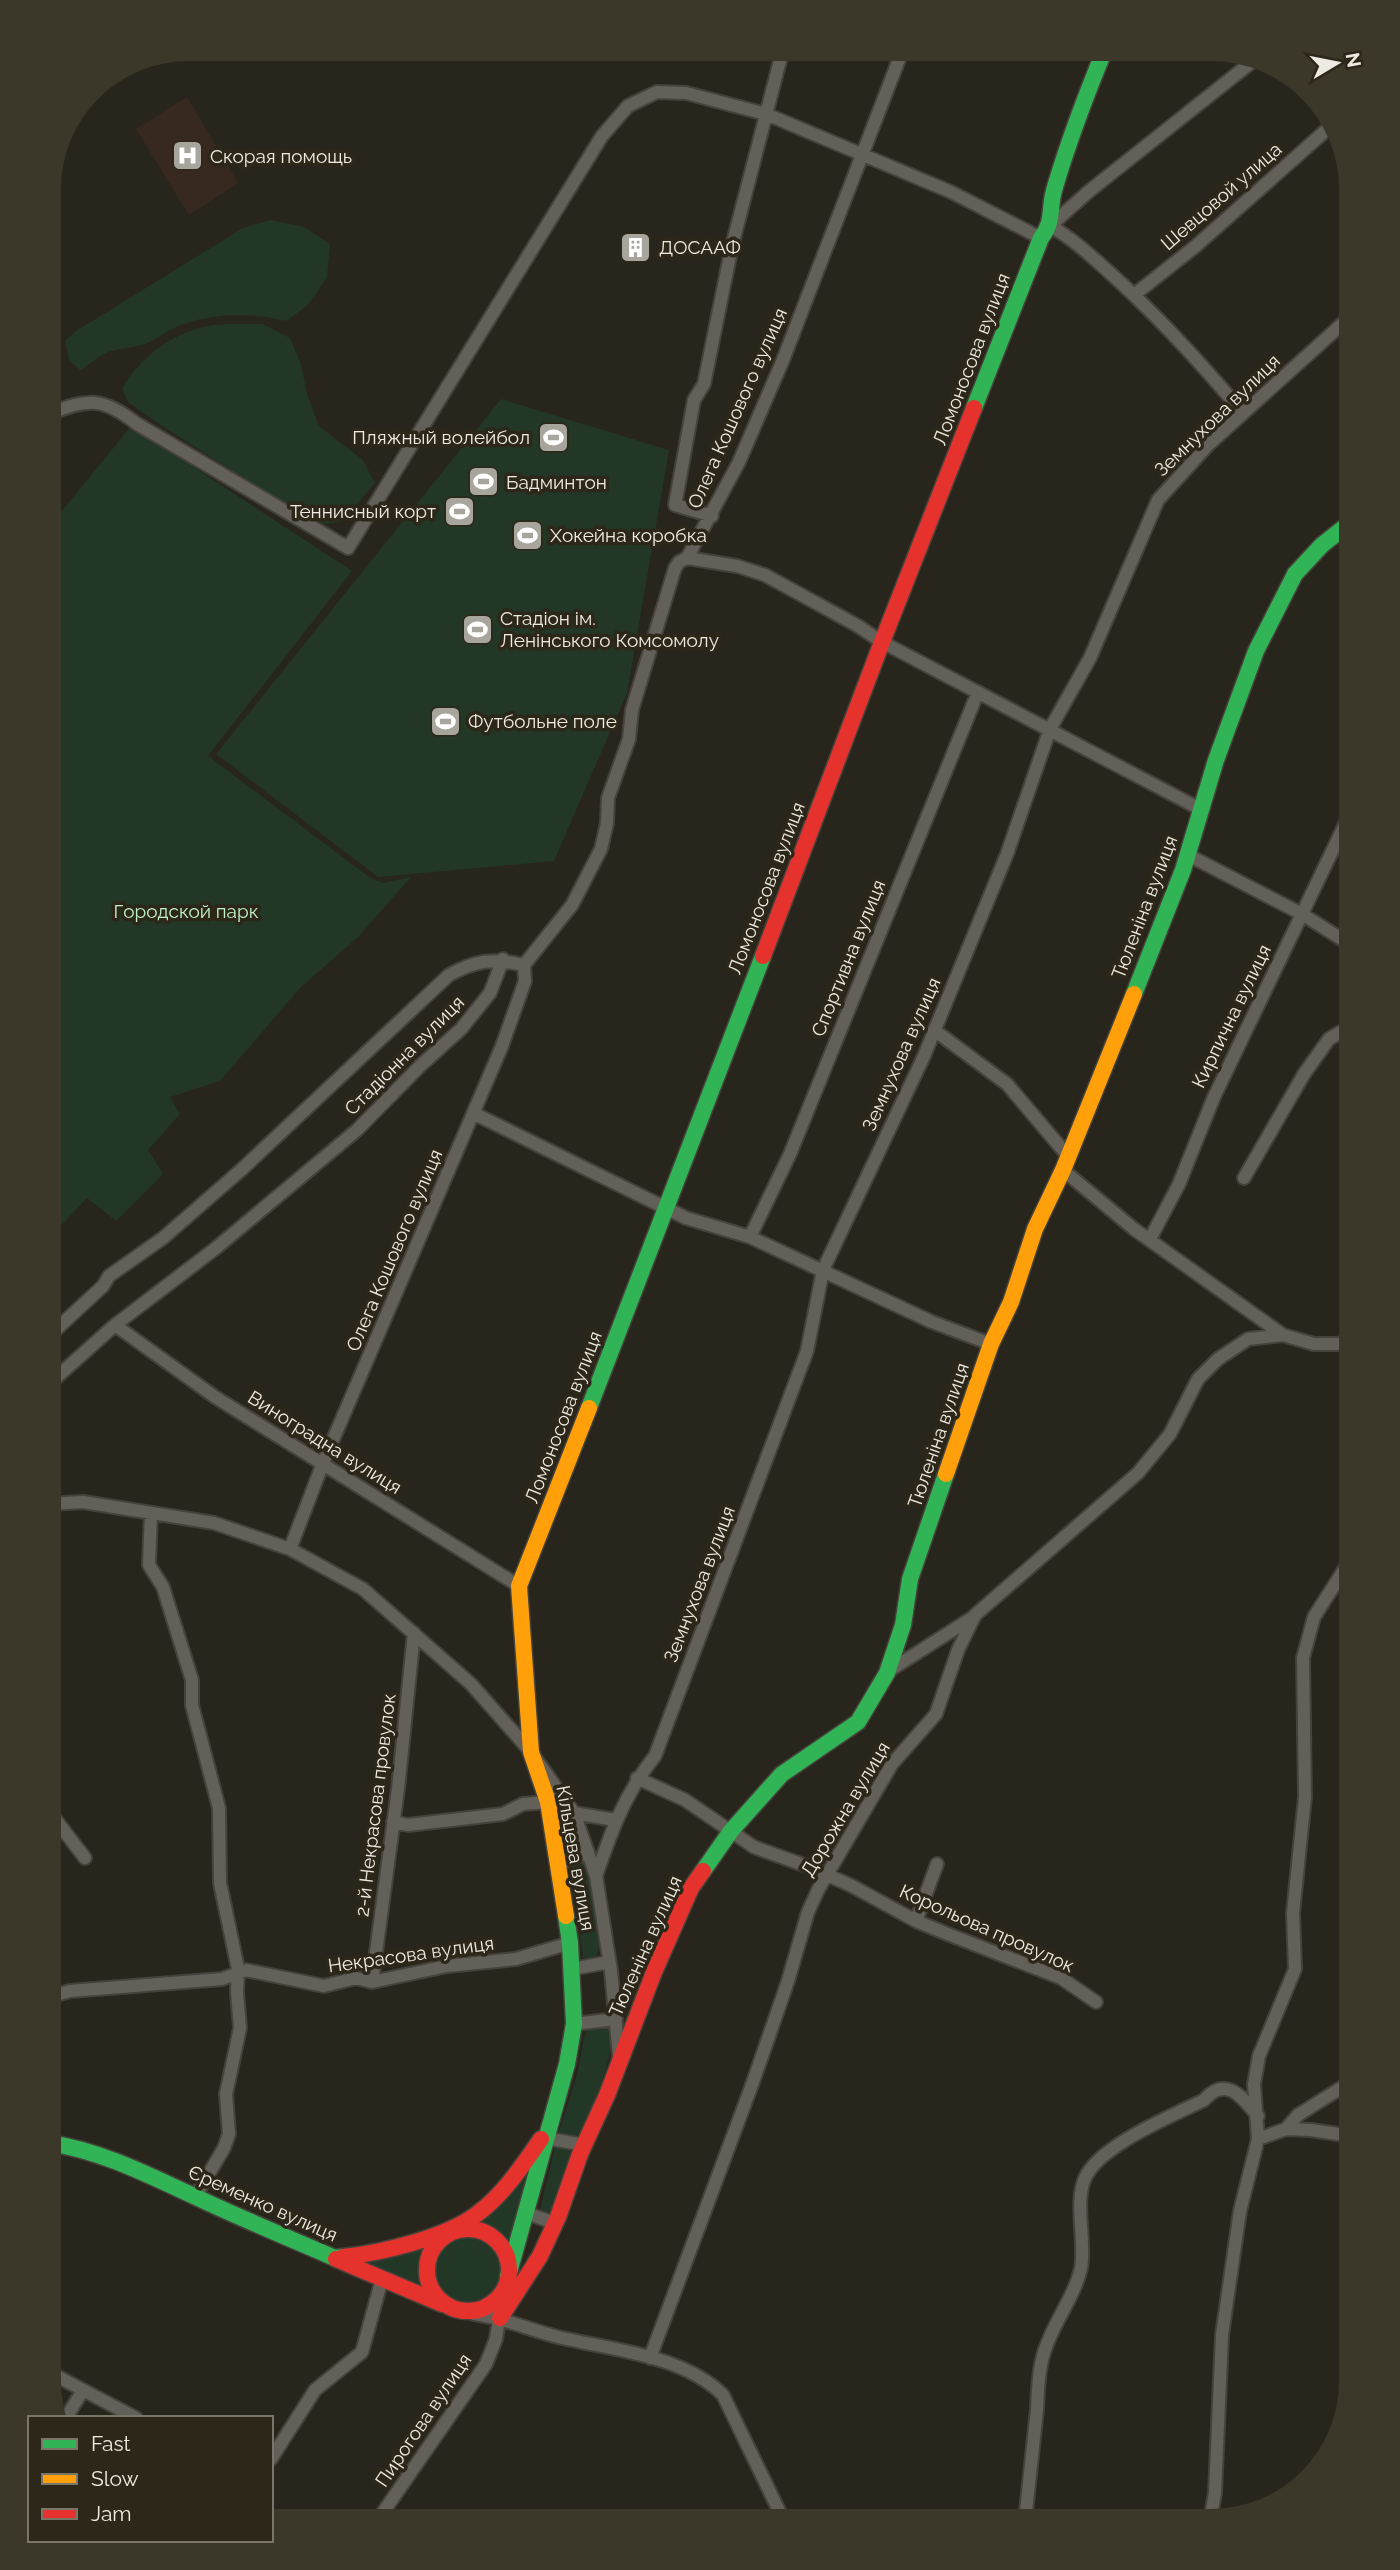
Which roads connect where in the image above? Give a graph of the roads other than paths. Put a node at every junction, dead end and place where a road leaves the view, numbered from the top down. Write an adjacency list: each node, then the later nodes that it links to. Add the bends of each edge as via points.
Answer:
1 (780, 62): 5 (street)
2 (898, 62): 7 (street, Олега Кошового вулиця)
3 (1100, 62): 8 (street, Ломоносова вулиця, via 1058,175)
4 (1246, 67): 8 (street, via 1088,192)
5 (766, 114): 7 (street); 11 (street, via 686,93 657,92 628,106 602,136 348,548 119,410 98,402 78,402); 13 (street, via 732,246 704,384 694,400 675,505)
6 (1325, 131): 9 (street, Шевцовой улица)
7 (861, 156): 8 (street); 13 (street, Олега Кошового вулиця, via 783,360)
8 (1045, 232): 9 (street, via 1070,237); 16 (street, Ломоносова вулиця)
9 (1134, 295): 12 (street, via 1181,340)
10 (1339, 327): 12 (street, Земнухова вулиця)
11 (62, 409)
12 (1243, 413): 18 (street, Земнухова вулиця, via 1158,500 1090,658)
13 (712, 516): 15 (street, Олега Кошового вулиця)
14 (1339, 532): 19 (street, Тюленіна вулиця, via 1295,573 1256,651)
15 (687, 558): 16 (street, via 765,575); 25 (street, Олега Кошового вулиця, via 675,568 632,710 629,739 608,798 601,849 572,905)
16 (882, 642): 17 (street); 31 (street, Ломоносова вулиця)
17 (978, 692): 18 (street); 32 (street, Спортивна вулиця, via 790,1154)
18 (1050, 729): 19 (street); 26 (street, Земнухова вулиця, via 1007,854)
19 (1202, 810): 21 (street, Тюленіна вулиця)
20 (1339, 837): 22 (street, Кирпична вулиця)
21 (1188, 855): 22 (street); 29 (street, Тюленіна вулиця)
22 (1302, 914): 23 (street); 33 (street, Кирпична вулиця)
23 (1339, 937)
24 (503, 960): 25 (street); 35 (street, Стадіонна вулиця, via 469,964 449,975 231,1178 163,1238 109,1276); 36 (street, Стадіонна вулиця, via 490,993 461,1029 357,1130)
25 (524, 965): 28 (street, Олега Кошового вулиця, via 525,981)
26 (934, 1030): 29 (street, via 1007,1084); 34 (street, Земнухова вулиця)
27 (1339, 1033): 30 (street, via 1329,1039 1304,1074)
28 (474, 1112): 31 (street); 41 (street, Олега Кошового вулиця)
29 (1066, 1163): 33 (street); 38 (street, Тюленіна вулиця)
30 (1244, 1178)
31 (668, 1207): 32 (street, via 686,1218); 46 (street, Ломоносова вулиця)
32 (750, 1237): 34 (street)
33 (1150, 1239): 37 (street)
34 (823, 1270): 38 (street, via 932,1322); 51 (street, Земнухова вулиця, via 803,1364 655,1756)
35 (61, 1324)
36 (115, 1325): 40 (street, Стадіонна вулиця); 41 (street, Виноградна вулиця, via 215,1397)
37 (1283, 1335): 39 (street, via 1314,1344); 47 (street, Дорожна вулиця, via 1248,1339 1218,1359 1198,1379 1170,1434 1138,1473)
38 (991, 1344): 49 (street, Тюленіна вулиця, via 910,1579 903,1625)
39 (1339, 1344)
40 (61, 1373)
41 (323, 1463): 44 (street, Олега Кошового вулиця); 46 (street, Виноградна вулиця)
42 (61, 1503): 43 (street, Кільцева вулиця, via 83,1502)
43 (151, 1513): 44 (street, Кільцева вулиця, via 214,1522); 68 (street, via 149,1565 163,1587 192,1680 191,1705 219,1808 220,1883)
44 (290, 1549): 48 (street, Кільцева вулиця, via 363,1588)
45 (1339, 1576): 76 (street, via 1314,1617 1303,1658 1305,1797 1293,1913 1295,1969 1259,2056 1254,2084)
46 (519, 1586): 50 (street, Ломоносова вулиця)
47 (975, 1615): 49 (street); 63 (street, Дорожна вулиця, via 936,1714 892,1764)
48 (414, 1633): 50 (street, Кільцева вулиця, via 471,1684); 55 (street, 2-й Некрасова провулок)
49 (887, 1673): 57 (street, Тюленіна вулиця, via 858,1722 782,1774)
50 (531, 1752): 52 (street, Кільцева вулиця); 53 (street)
51 (637, 1778): 54 (street, Земнухова вулиця); 57 (street, Корольова провулок, via 685,1800)
52 (548, 1802): 55 (street, via 523,1804 503,1814 408,1825); 61 (street, Кільцева вулиця)
53 (574, 1813): 54 (street); 58 (street)
54 (615, 1820): 62 (street, Земнухова вулиця)
55 (393, 1822): 69 (street, 2-й Некрасова провулок)
56 (61, 1827): 59 (street)
57 (732, 1831): 63 (street, Корольова провулок, via 754,1847); 74 (street, Тюленіна вулиця, via 691,1888)
58 (588, 1852): 61 (street); 62 (street)
59 (85, 1858)
60 (937, 1864): 64 (street)
61 (557, 1865): 65 (street, Кільцева вулиця)
62 (596, 1876): 66 (street)
63 (827, 1876): 64 (street, Корольова провулок); 94 (street, Дорожна вулиця, via 807,1912 753,2082)
64 (916, 1921): 71 (street, Корольова провулок, via 1062,1978)
65 (569, 1943): 67 (street, Кільцева вулиця); 69 (street, Некрасова вулиця, via 516,1959 447,1966)
66 (610, 1962): 67 (street); 72 (street)
67 (572, 1969): 73 (street, Кільцева вулиця)
68 (238, 1973): 69 (street, Некрасова вулиця, via 246,1970 324,1986 356,1978); 70 (street, Некрасова вулиця, via 222,1979); 83 (street, via 240,2028 226,2094 229,2134)
69 (372, 1982)
70 (61, 1994)
71 (1096, 2002)
72 (616, 2019): 73 (street); 74 (street)
73 (574, 2024): 78 (street, Кільцева вулиця)
74 (619, 2060): 82 (street, Тюленіна вулиця)
75 (1339, 2090): 77 (street, via 1298,2115)
76 (1258, 2116): 80 (street); 102 (street, via 1231,2090 1211,2092 1204,2100 1123,2141 1097,2162 1085,2179 1080,2269 1042,2359)
77 (1286, 2129): 79 (street); 80 (street)
78 (546, 2134): 82 (street); 84 (street, Кільцева вулиця); 86 (street, Єременко вулиця, via 478,2213)
79 (1339, 2134)
80 (1258, 2139): 103 (street, via 1240,2211 1222,2335)
81 (61, 2145): 83 (street, Єременко вулиця, via 141,2169)
82 (584, 2145): 85 (street, Тюленіна вулиця)
83 (195, 2197): 87 (street, Єременко вулиця)
84 (526, 2213): 85 (street); 88 (street, Кільцева вулиця)
85 (555, 2223): 93 (street, Тюленіна вулиця, via 540,2256)
86 (452, 2230): 87 (street, Єременко вулиця, via 364,2255); 88 (street, via 476,2228 492,2235 508,2254); 91 (street, via 433,2247 427,2262 429,2286)
87 (335, 2258): 89 (street)
88 (508, 2276): 90 (street, Кільцева вулиця)
89 (382, 2279): 91 (street); 99 (street, via 362,2352 315,2390)
90 (501, 2296): 92 (street, via 483,2310); 93 (street, Пирогова вулиця)
91 (445, 2305): 92 (street)
92 (467, 2313): 93 (street)
93 (500, 2318): 94 (street); 100 (street, Пирогова вулиця, via 485,2364)
94 (650, 2358): 101 (street, via 686,2370 723,2395)
95 (61, 2378): 96 (street)
96 (83, 2390): 97 (street); 98 (street)
97 (67, 2416)
98 (132, 2416)
99 (273, 2456)
100 (386, 2508)
101 (778, 2509)
102 (1026, 2509)
103 (1212, 2509)

